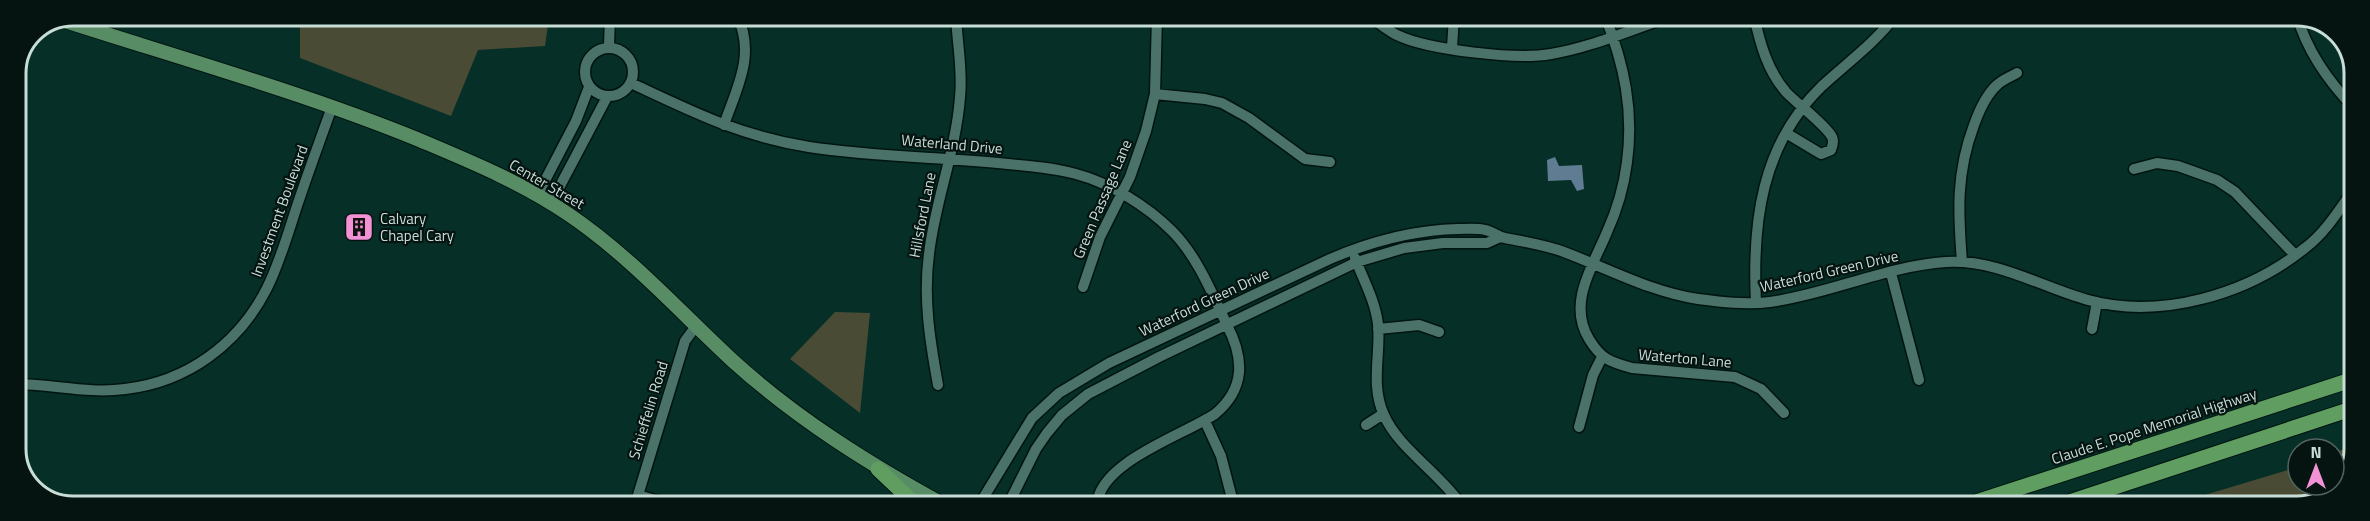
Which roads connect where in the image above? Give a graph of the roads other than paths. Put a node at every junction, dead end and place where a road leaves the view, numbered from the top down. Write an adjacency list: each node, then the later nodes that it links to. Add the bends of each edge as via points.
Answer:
1 (78, 25): 23 (main road, Center Street)
2 (610, 25): 14 (street)
3 (741, 25): 24 (street, via 746,59)
4 (957, 25): 26 (street, Hillsford Lane, via 961,96)
5 (1157, 25): 19 (street, Green Passage Lane)
6 (1382, 25): 15 (street, via 1412,41)
7 (1453, 25): 15 (street)
8 (1609, 25): 13 (street)
9 (1646, 25): 13 (street)
10 (1757, 25): 22 (street, via 1770,69 1787,93)
11 (1887, 25): 22 (street)
12 (2301, 25): 20 (street, via 2324,72)
13 (1613, 36): 15 (street, via 1539,56); 38 (street, via 1627,90 1629,145 1620,197)
14 (609, 47): 17 (street, via 630,60); 18 (street, via 594,52 585,65)
15 (1452, 48)
16 (2017, 73): 37 (street, via 1988,95 1964,153 1958,204)
17 (631, 83): 21 (street, via 621,94); 24 (street, Waterland Drive)
18 (589, 87): 21 (street); 29 (street)
19 (1155, 94): 27 (street, via 1222,103 1305,159); 30 (street, Green Passage Lane, via 1140,152)
20 (2344, 95)
21 (607, 97): 31 (street)
22 (1803, 106): 25 (street); 25 (street, via 1831,135 1831,150 1821,154)
23 (332, 107): 29 (main road, Center Street, via 442,150); 52 (street, Investment Boulevard, via 267,288 241,328 217,352 171,378 126,389)
24 (724, 125): 26 (street, Waterland Drive, via 812,147)
25 (1786, 133): 42 (street, via 1775,153 1758,208)
26 (949, 158): 30 (street, Waterland Drive, via 1053,169 1077,174); 53 (street, Hillsford Lane, via 926,279)
27 (1330, 162)
28 (2134, 169): 35 (street, via 2157,163 2217,180 2235,192)
29 (538, 194): 31 (main road, Center Street)
30 (1122, 194): 40 (street, Green Passage Lane, via 1100,237); 43 (street, Waterland Drive, via 1173,232 1199,269)
31 (551, 203): 45 (main road, Center Street, via 620,255)
32 (2344, 203): 35 (street, Waterford Green Drive, via 2328,226)
33 (1500, 237): 34 (street, Waterford Green Drive, via 1487,230 1422,231); 36 (street, Waterford Green Drive, via 1487,243 1404,248); 38 (street, Waterford Green Drive, via 1538,244)
34 (1351, 250): 36 (street); 43 (street, Waterford Green Drive)
35 (2295, 255): 41 (street, Waterford Green Drive, via 2268,274 2209,297 2152,305)
36 (1357, 262): 44 (street, Waterford Green Drive); 46 (street, via 1370,292)
37 (1962, 262): 39 (street, Waterford Green Drive, via 1925,264); 41 (street, Waterford Green Drive, via 2006,270)
38 (1592, 264): 42 (street, Waterford Green Drive, via 1681,296); 49 (street, via 1583,288 1580,317)
39 (1890, 273): 42 (street, Waterford Green Drive); 50 (street)
40 (1083, 287)
41 (2097, 302): 47 (street)
42 (1756, 303)
43 (1221, 312): 44 (street, Waterland Drive); 65 (street, Waterford Green Drive, via 1109,363 1059,393 1032,418)
44 (1227, 324): 57 (street, Waterland Drive, via 1238,350 1238,381 1226,405); 66 (street, Waterford Green Drive, via 1074,404 1036,449)
45 (696, 326): 60 (main road, Center Street, via 810,424); 62 (street, Schieffelin Road, via 685,341)
46 (1378, 329): 48 (street, via 1419,325); 56 (street, via 1376,373)
47 (2092, 329)
48 (1439, 332)
49 (1602, 357): 55 (street, Waterton Lane, via 1632,368 1735,377 1761,390); 59 (street)
50 (1919, 380)
51 (2344, 382): 70 (highway, Claude E. Pope Memorial Highway)
52 (26, 385)
53 (938, 385)
54 (2344, 411): 61 (highway)
55 (1784, 413)
56 (1383, 414): 58 (street); 69 (street, via 1395,434)
57 (1205, 421): 67 (street, Waterland Drive, via 1126,464); 68 (street, via 1221,456)
58 (1366, 425)
59 (1579, 427)
60 (878, 469): 63 (highway); 64 (main road, Center Street)
61 (2090, 495): 71 (highway)
62 (638, 496)
63 (906, 496)
64 (928, 496)
65 (984, 496)
66 (1012, 496)
67 (1099, 496)
68 (1231, 496)
69 (1455, 496)
70 (1995, 496)
71 (2087, 496)

